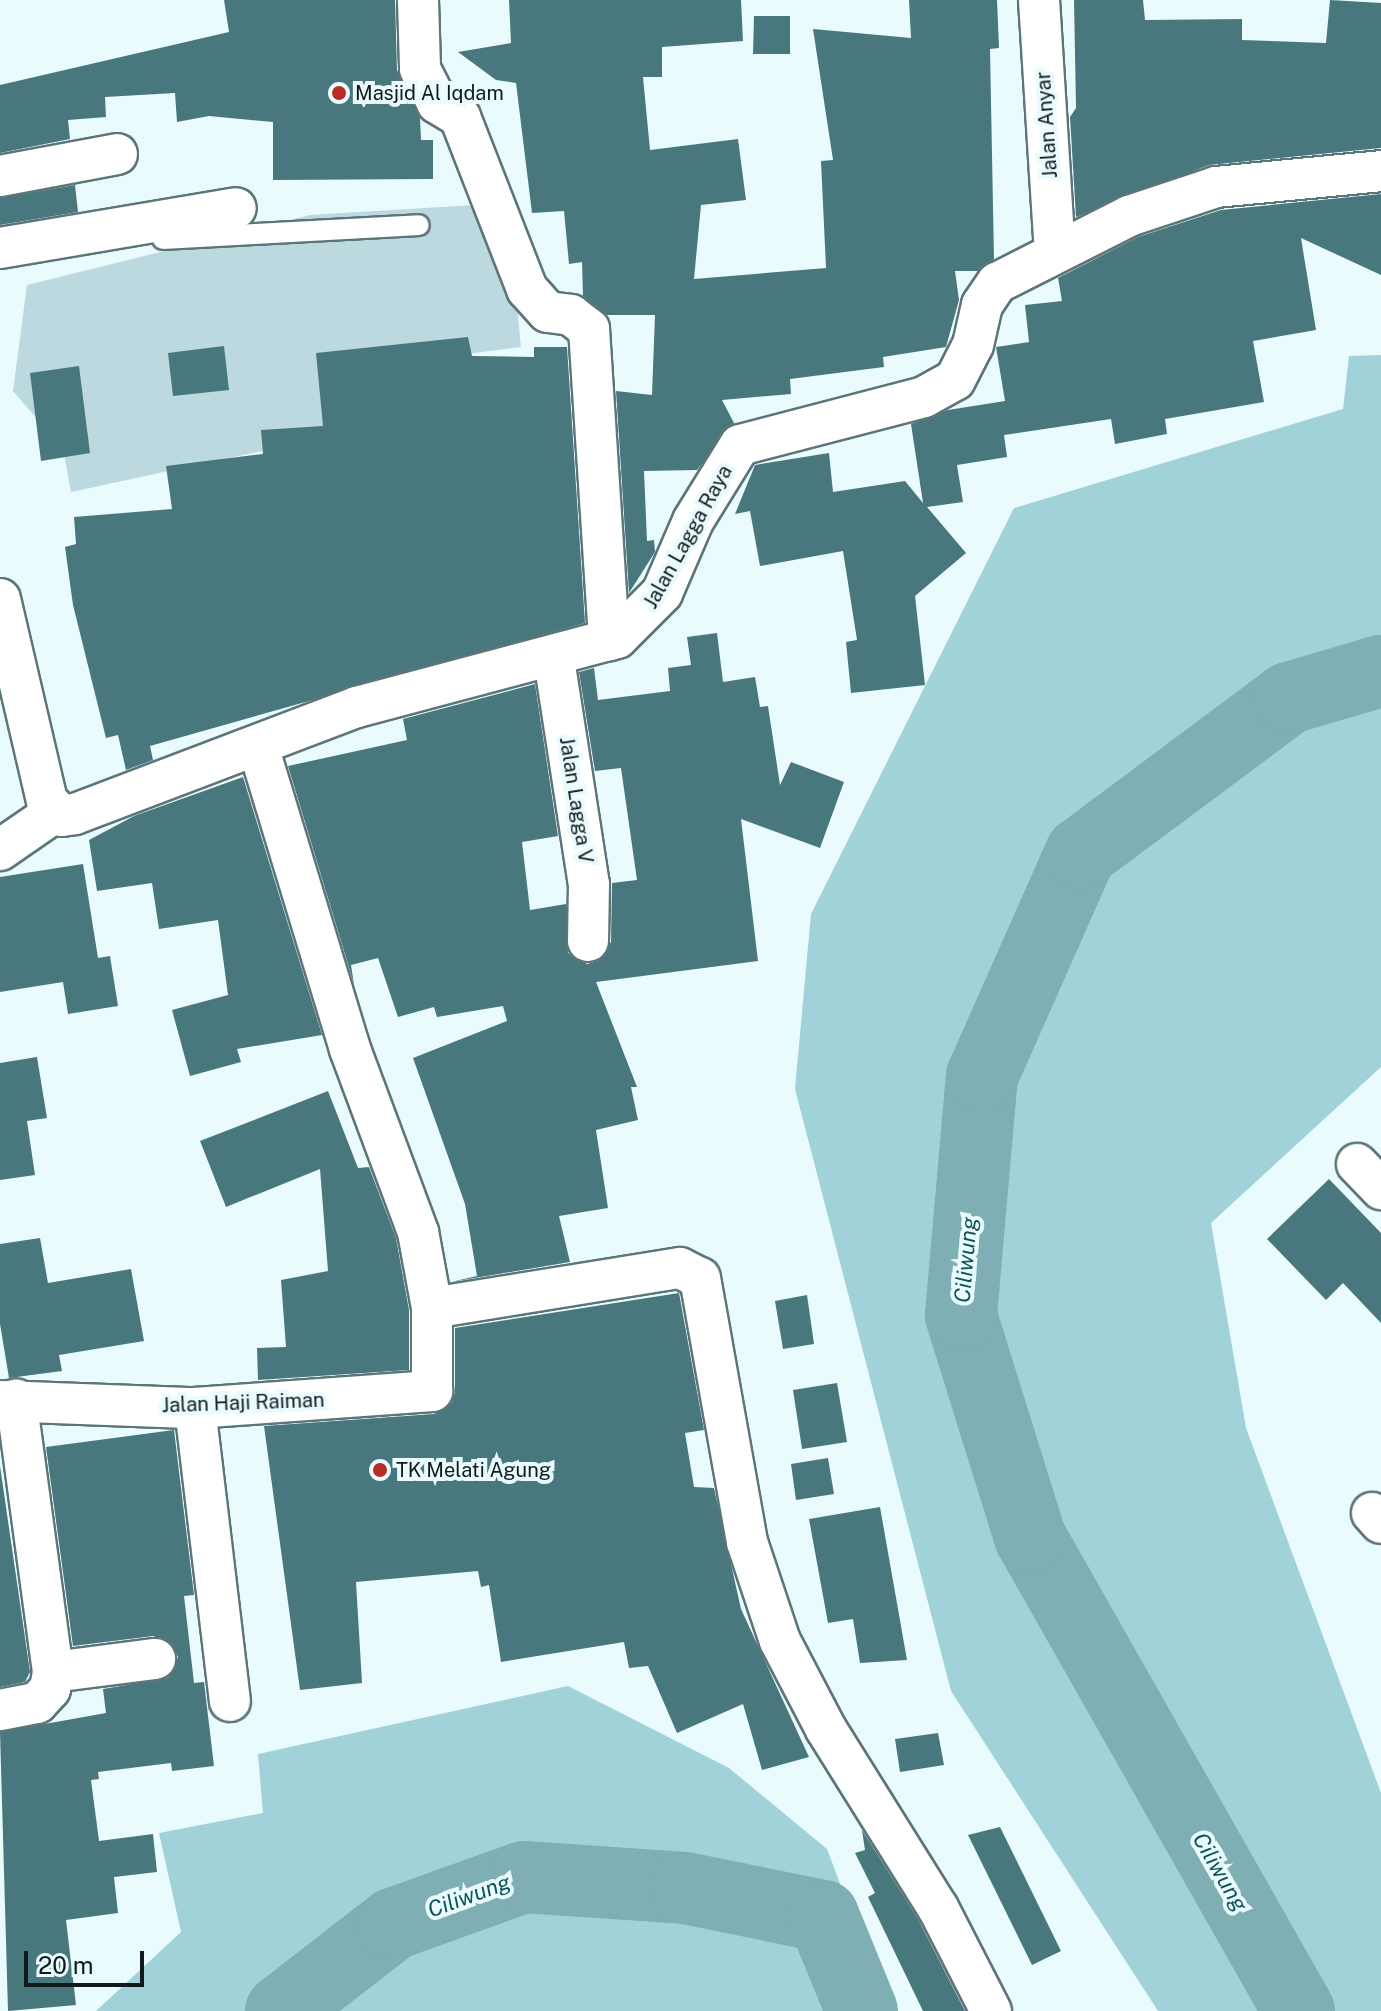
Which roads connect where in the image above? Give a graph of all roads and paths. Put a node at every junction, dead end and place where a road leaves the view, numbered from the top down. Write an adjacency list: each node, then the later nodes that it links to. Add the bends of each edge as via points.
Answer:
1 (418, 0): 12 (street, via 420,69 437,103 460,117 527,289 548,312 571,315 589,329)
2 (1039, 0): 9 (street, Jalan Anyar)
3 (117, 154): 5 (street)
4 (1381, 171): 9 (street, Jalan Lagga Raya, via 1216,187 1129,216)
5 (0, 176)
6 (236, 208): 8 (street)
7 (419, 225): 10 (lane, via 182,236)
8 (0, 248)
9 (1055, 251): 12 (street, Jalan Lagga Raya, via 997,283 982,305 973,345 955,380 924,397 740,445 693,521 662,593 643,618)
10 (0, 264)
11 (0, 599): 15 (street)
12 (609, 640): 13 (street, Jalan Lagga Raya)
13 (554, 659): 14 (street, Jalan Lagga Raya, via 357,707); 17 (street, Jalan Lagga V, via 589,884)
14 (258, 746): 15 (street, Jalan Lagga Raya, via 75,814); 18 (street, via 350,1049 418,1232)
15 (55, 812): 16 (street)
16 (0, 850)
17 (588, 941)
18 (432, 1308): 20 (street, Jalan Haji Raiman, via 434,1385 428,1393); 25 (street, via 680,1268 700,1278 747,1542 780,1641 826,1729 938,1908)
19 (8, 1400): 20 (street, Jalan Haji Raiman); 22 (street)
20 (195, 1408): 23 (street)
21 (155, 1659): 22 (street)
22 (53, 1672): 24 (street, via 50,1689 37,1703)
23 (230, 1701)
24 (0, 1710)
25 (991, 2011)

